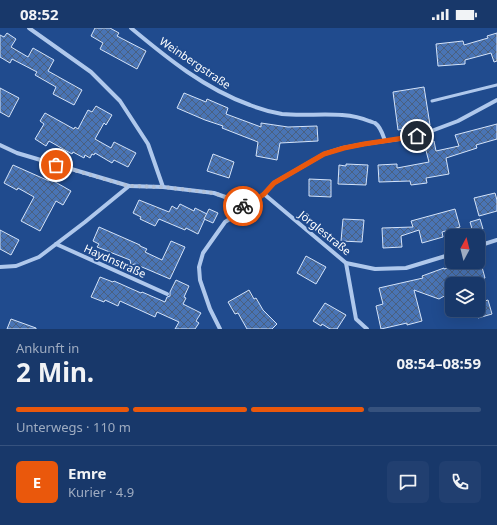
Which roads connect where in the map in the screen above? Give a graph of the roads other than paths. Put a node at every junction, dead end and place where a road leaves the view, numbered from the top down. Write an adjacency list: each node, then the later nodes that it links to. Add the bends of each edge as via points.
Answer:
1 (29, 28): 9 (street, via 91,72 120,101 148,144)
2 (131, 28): 6 (street, Weinbergstraße, via 167,58 214,89 238,100 282,114 352,116 364,119 375,123)
3 (497, 85): 5 (lane)
4 (497, 100): 6 (street, via 458,121 426,133)
5 (432, 101)
6 (385, 141): 10 (street, via 324,154 274,183)
7 (0, 145): 8 (street, via 17,153)
8 (129, 186): 9 (street); 13 (street)
9 (163, 187): 11 (street, via 214,193 228,198)
10 (264, 194): 11 (street, via 249,205); 16 (street, Jörglestraße)
11 (235, 208): 19 (street, via 233,217 225,222 203,253 199,267 200,280)
12 (497, 240): 14 (street)
13 (56, 244): 17 (street, via 39,257 16,266); 18 (street, Haydnstraße)
14 (485, 244)
15 (445, 256): 16 (street, Jörglestraße, via 406,268 375,269)
16 (346, 263): 20 (street, via 356,319)
17 (0, 267)
18 (167, 294)
19 (220, 329)
20 (367, 329)

